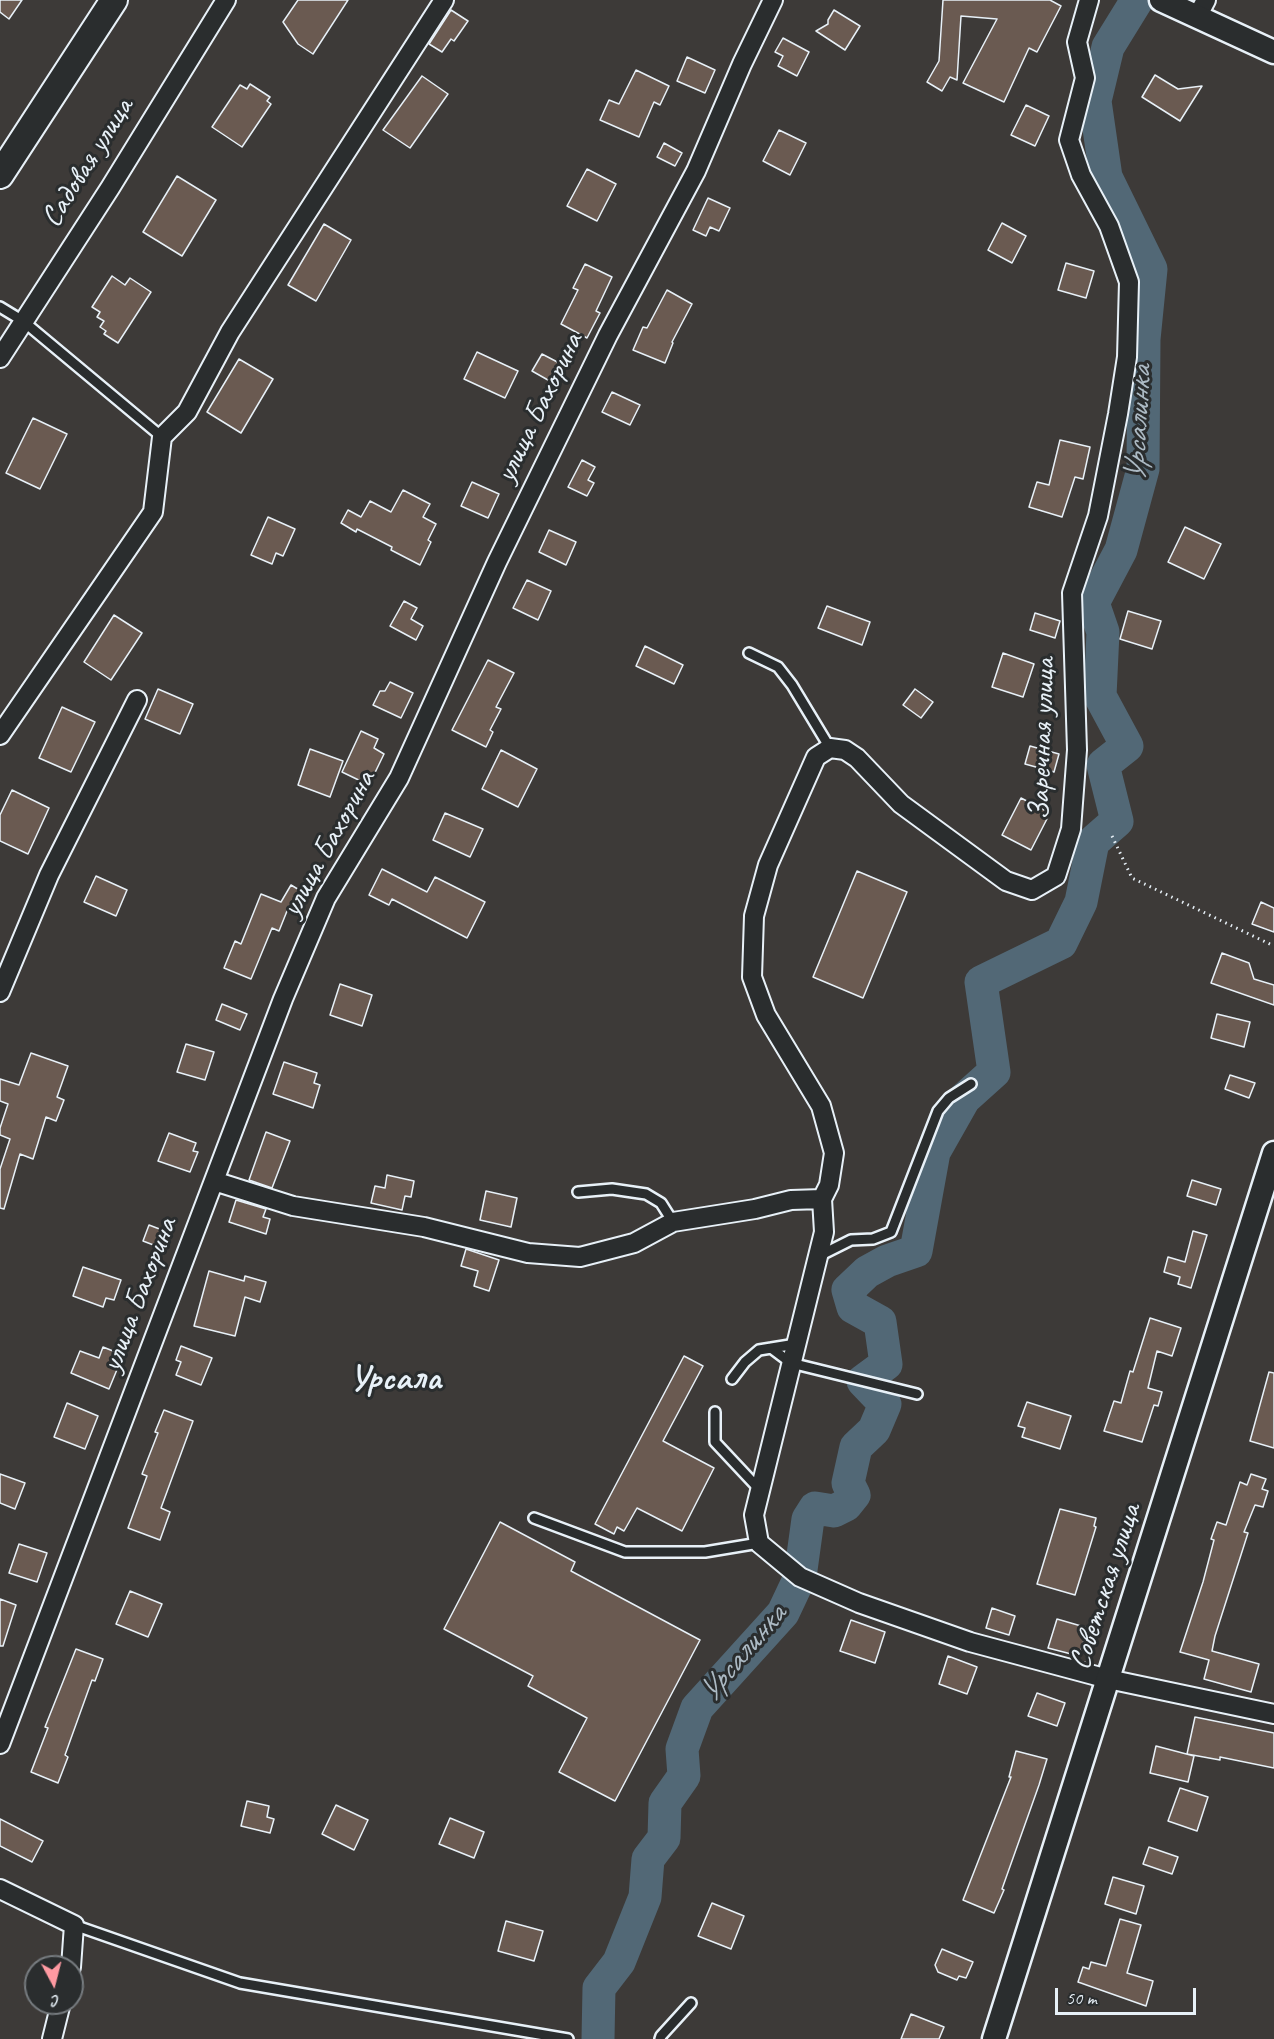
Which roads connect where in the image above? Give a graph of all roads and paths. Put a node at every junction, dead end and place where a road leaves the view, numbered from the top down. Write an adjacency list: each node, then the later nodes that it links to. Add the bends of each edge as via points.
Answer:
1 (114, 0): 9 (main road)
2 (226, 0): 11 (street, Садовая улица)
3 (444, 0): 13 (street, via 230,332 187,412)
4 (773, 0): 23 (street, улица Бахорина, via 696,171 608,335 502,552 399,778 326,898)
5 (1089, 0): 17 (street, Заречная улица, via 1077,42 1085,78 1069,140 1081,175 1109,226 1129,282 1127,357 1098,516 1072,593 1077,750 1071,830 1056,876 1032,890 1006,881 901,804 857,758 845,750)
6 (1161, 0): 7 (street)
7 (1201, 9): 8 (street)
8 (1274, 52)
9 (0, 174)
10 (0, 307): 11 (lane)
11 (23, 321): 12 (street, Садовая улица); 13 (lane)
12 (0, 358)
13 (162, 437): 16 (street, via 153,512)
14 (749, 653): 17 (lane, via 778,667)
15 (137, 700): 20 (street, via 49,875)
16 (0, 735)
17 (830, 748): 25 (street, via 816,758 768,865 754,916 752,952 752,977 766,1014 821,1106 834,1153 829,1185)
18 (1112, 836): 19 (path, via 1132,878)
19 (1274, 946)
20 (0, 992)
21 (972, 1084): 27 (lane, via 949,1098 938,1112 891,1232 873,1239 851,1240)
22 (1274, 1153): 37 (street, Советская улица)
23 (214, 1181): 26 (street, via 293,1206 424,1227 528,1253 580,1257 634,1243); 39 (street, улица Бахорина)
24 (578, 1192): 26 (lane, via 612,1189 646,1194 661,1203)
25 (822, 1199): 26 (street, via 791,1200); 27 (street, via 824,1232)
26 (673, 1222)
27 (818, 1257): 28 (street)
28 (796, 1344): 29 (lane); 30 (street)
29 (771, 1348): 30 (lane); 31 (lane, via 759,1350)
30 (791, 1363): 32 (lane); 34 (street)
31 (732, 1379)
32 (916, 1394)
33 (715, 1412): 34 (lane, via 716,1442)
34 (760, 1490): 36 (street, via 754,1515)
35 (534, 1518): 36 (lane, via 625,1552 705,1552)
36 (759, 1543): 37 (street, via 800,1577 859,1603 970,1642)
37 (1108, 1679): 38 (street); 48 (street, Советская улица)
38 (1274, 1714)
39 (0, 1744)
40 (0, 1889): 41 (street)
41 (74, 1925): 42 (street); 46 (lane, via 240,1983)
42 (72, 1955)
43 (690, 2003): 47 (lane)
44 (58, 2015): 45 (street)
45 (52, 2039)
46 (568, 2039)
47 (660, 2039)
48 (994, 2039)

